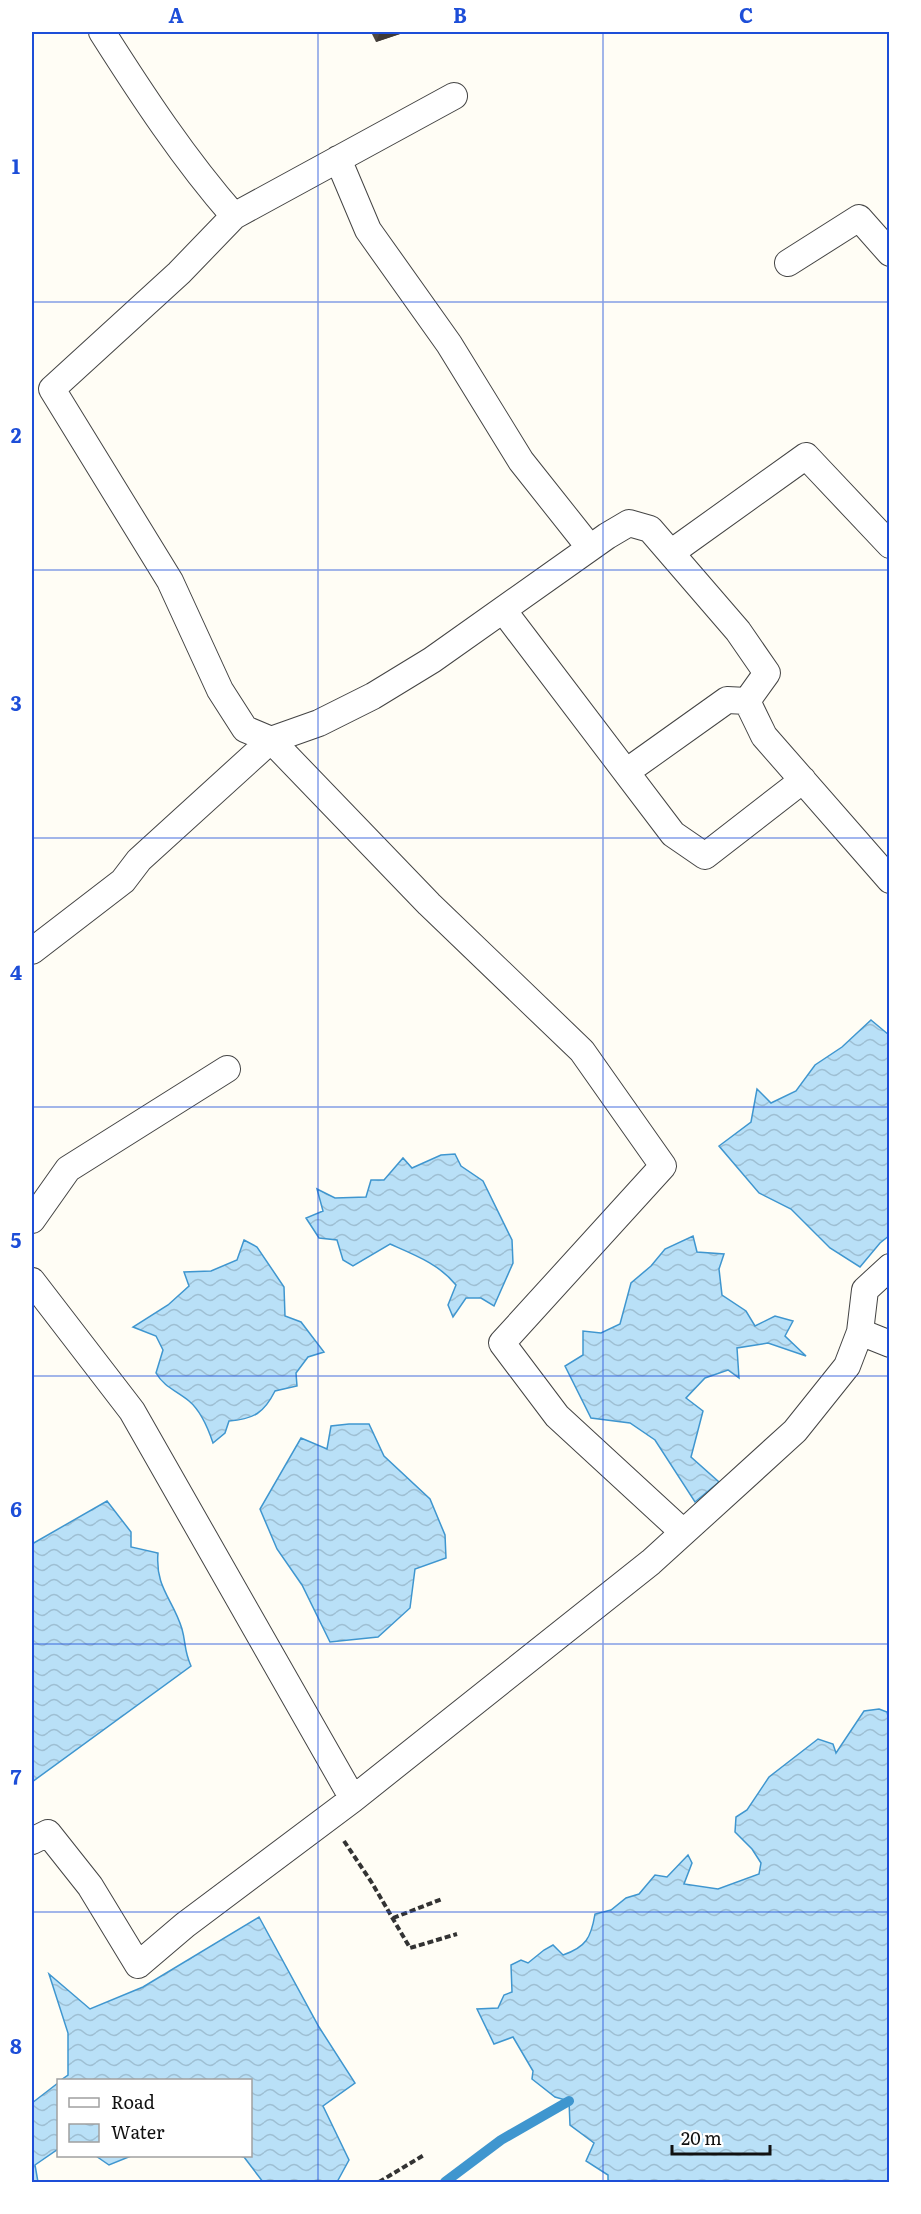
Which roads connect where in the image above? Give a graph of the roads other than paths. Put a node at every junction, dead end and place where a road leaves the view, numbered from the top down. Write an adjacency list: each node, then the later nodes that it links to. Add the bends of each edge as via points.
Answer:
1 (102, 32): 4 (street, via 177,143)
2 (454, 96): 3 (street)
3 (338, 159): 4 (street); 8 (street, via 368,230 449,344 521,461)
4 (234, 216): 12 (street, via 180,273 52,389 170,581 220,690 244,729)
5 (890, 253): 6 (street, via 859,218)
6 (788, 263)
7 (890, 545): 9 (street, via 806,456)
8 (590, 548): 9 (street, via 629,523 650,529); 10 (street)
9 (672, 552): 11 (street, via 738,631 767,673)
10 (503, 609): 12 (street, via 373,696 319,723); 13 (street)
11 (747, 701): 13 (street, via 727,700); 14 (street, via 764,736)
12 (271, 740): 16 (street, via 139,860 123,881); 23 (street, via 429,904 582,1051 663,1166 502,1343 557,1416)
13 (626, 772): 14 (street, via 673,834 705,856)
14 (803, 780): 15 (street)
15 (890, 880)
16 (32, 951)
17 (227, 1069): 18 (street, via 68,1169)
18 (32, 1220)
19 (890, 1266): 21 (street, via 865,1290)
20 (32, 1281): 24 (street, via 132,1411)
21 (860, 1332): 22 (street); 23 (street, via 847,1366 795,1431)
22 (890, 1344)
23 (683, 1532): 24 (street, via 651,1562)
24 (353, 1800): 25 (street, via 185,1925 138,1965 90,1886 48,1833)
25 (32, 1841)

